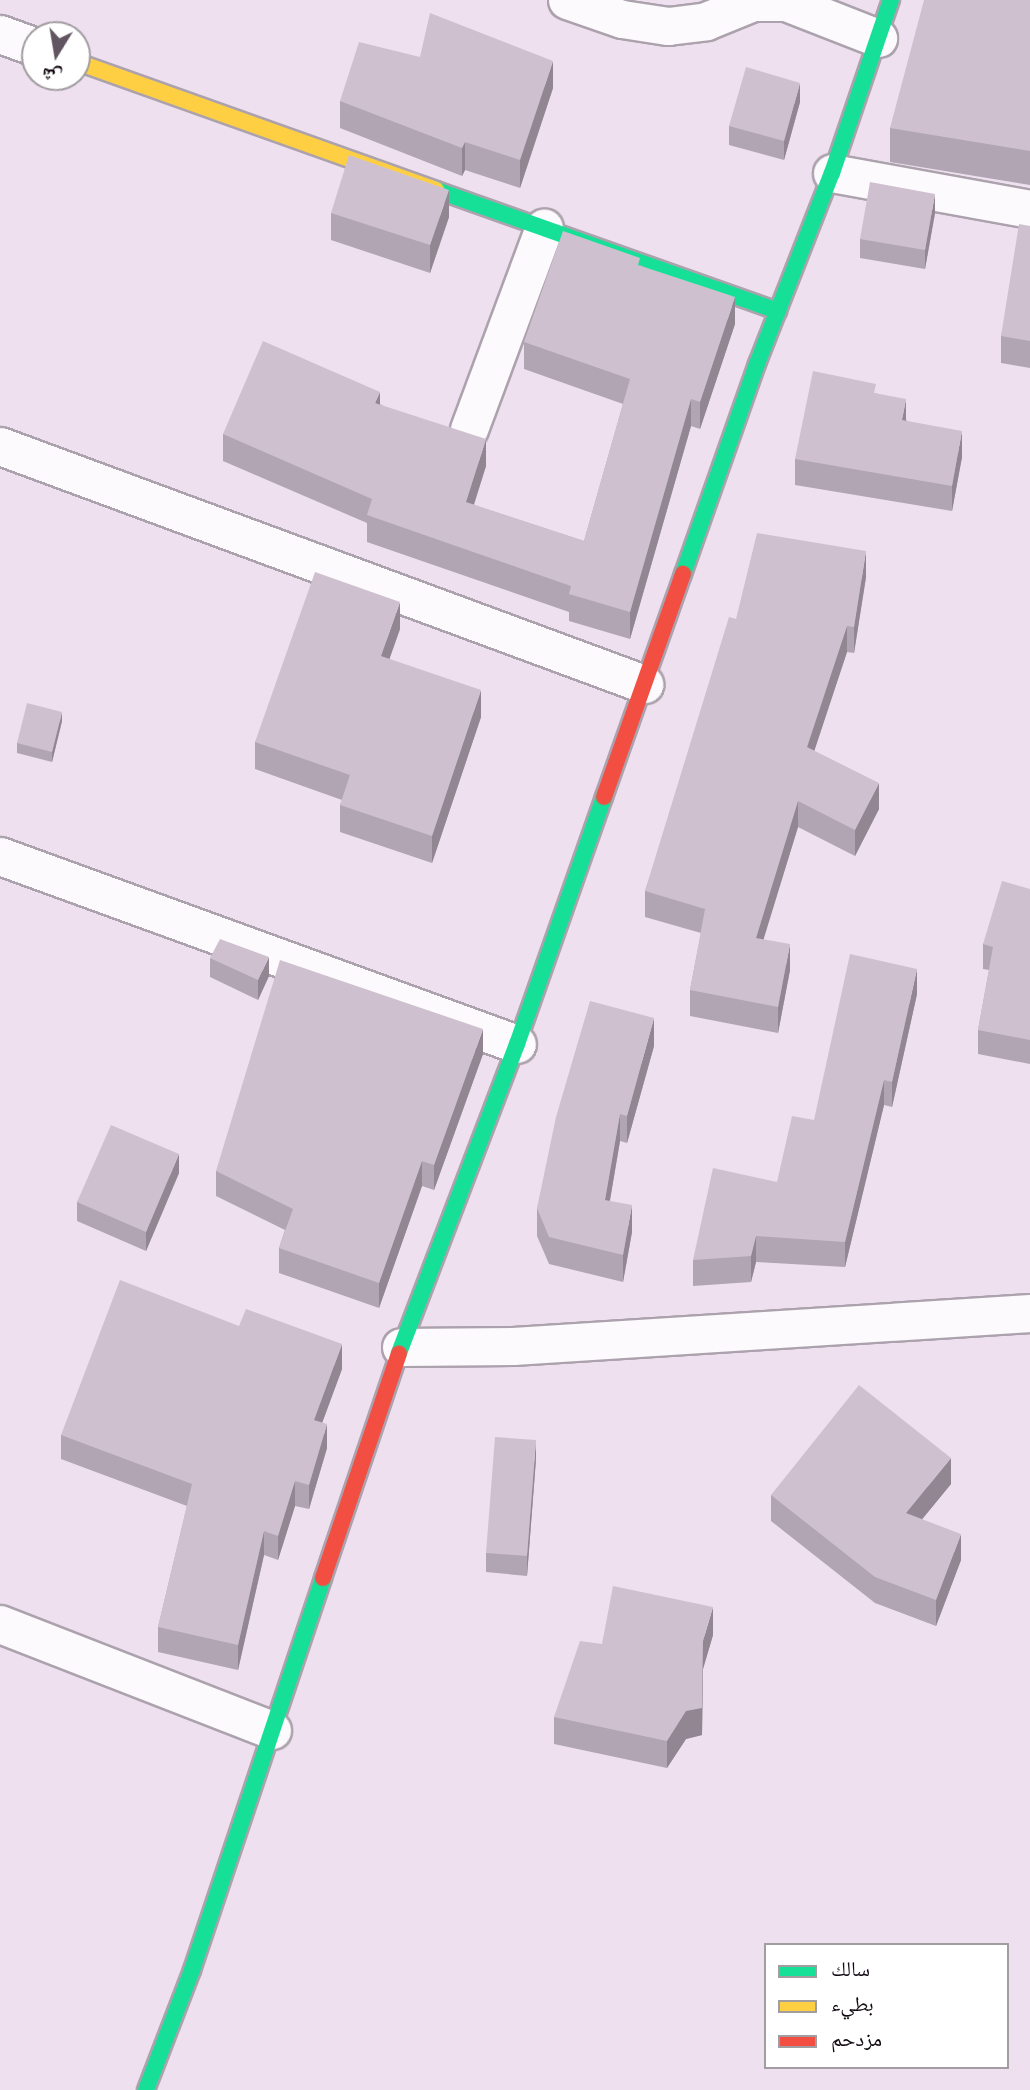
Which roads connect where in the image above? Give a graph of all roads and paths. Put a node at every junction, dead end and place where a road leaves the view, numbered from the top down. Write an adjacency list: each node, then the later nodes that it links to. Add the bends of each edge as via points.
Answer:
1 (567, 0): 4 (street, via 622,19 668,26 706,21 753,2 786,2)
2 (891, 0): 4 (main road)
3 (0, 34): 5 (street)
4 (877, 38): 7 (main road)
5 (21, 42)
6 (91, 67): 9 (main road)
7 (832, 173): 8 (street); 10 (main road)
8 (1030, 209)
9 (544, 227): 10 (main road); 11 (street)
10 (778, 311): 13 (main road)
11 (468, 429)
12 (0, 446): 13 (street)
13 (644, 684): 15 (main road)
14 (0, 856): 15 (street)
15 (517, 1044): 17 (main road)
16 (1030, 1313): 17 (street, via 513,1346)
17 (401, 1347): 19 (main road)
18 (0, 1625): 19 (street)
19 (272, 1730): 20 (main road, via 192,1970)
20 (146, 2090)

